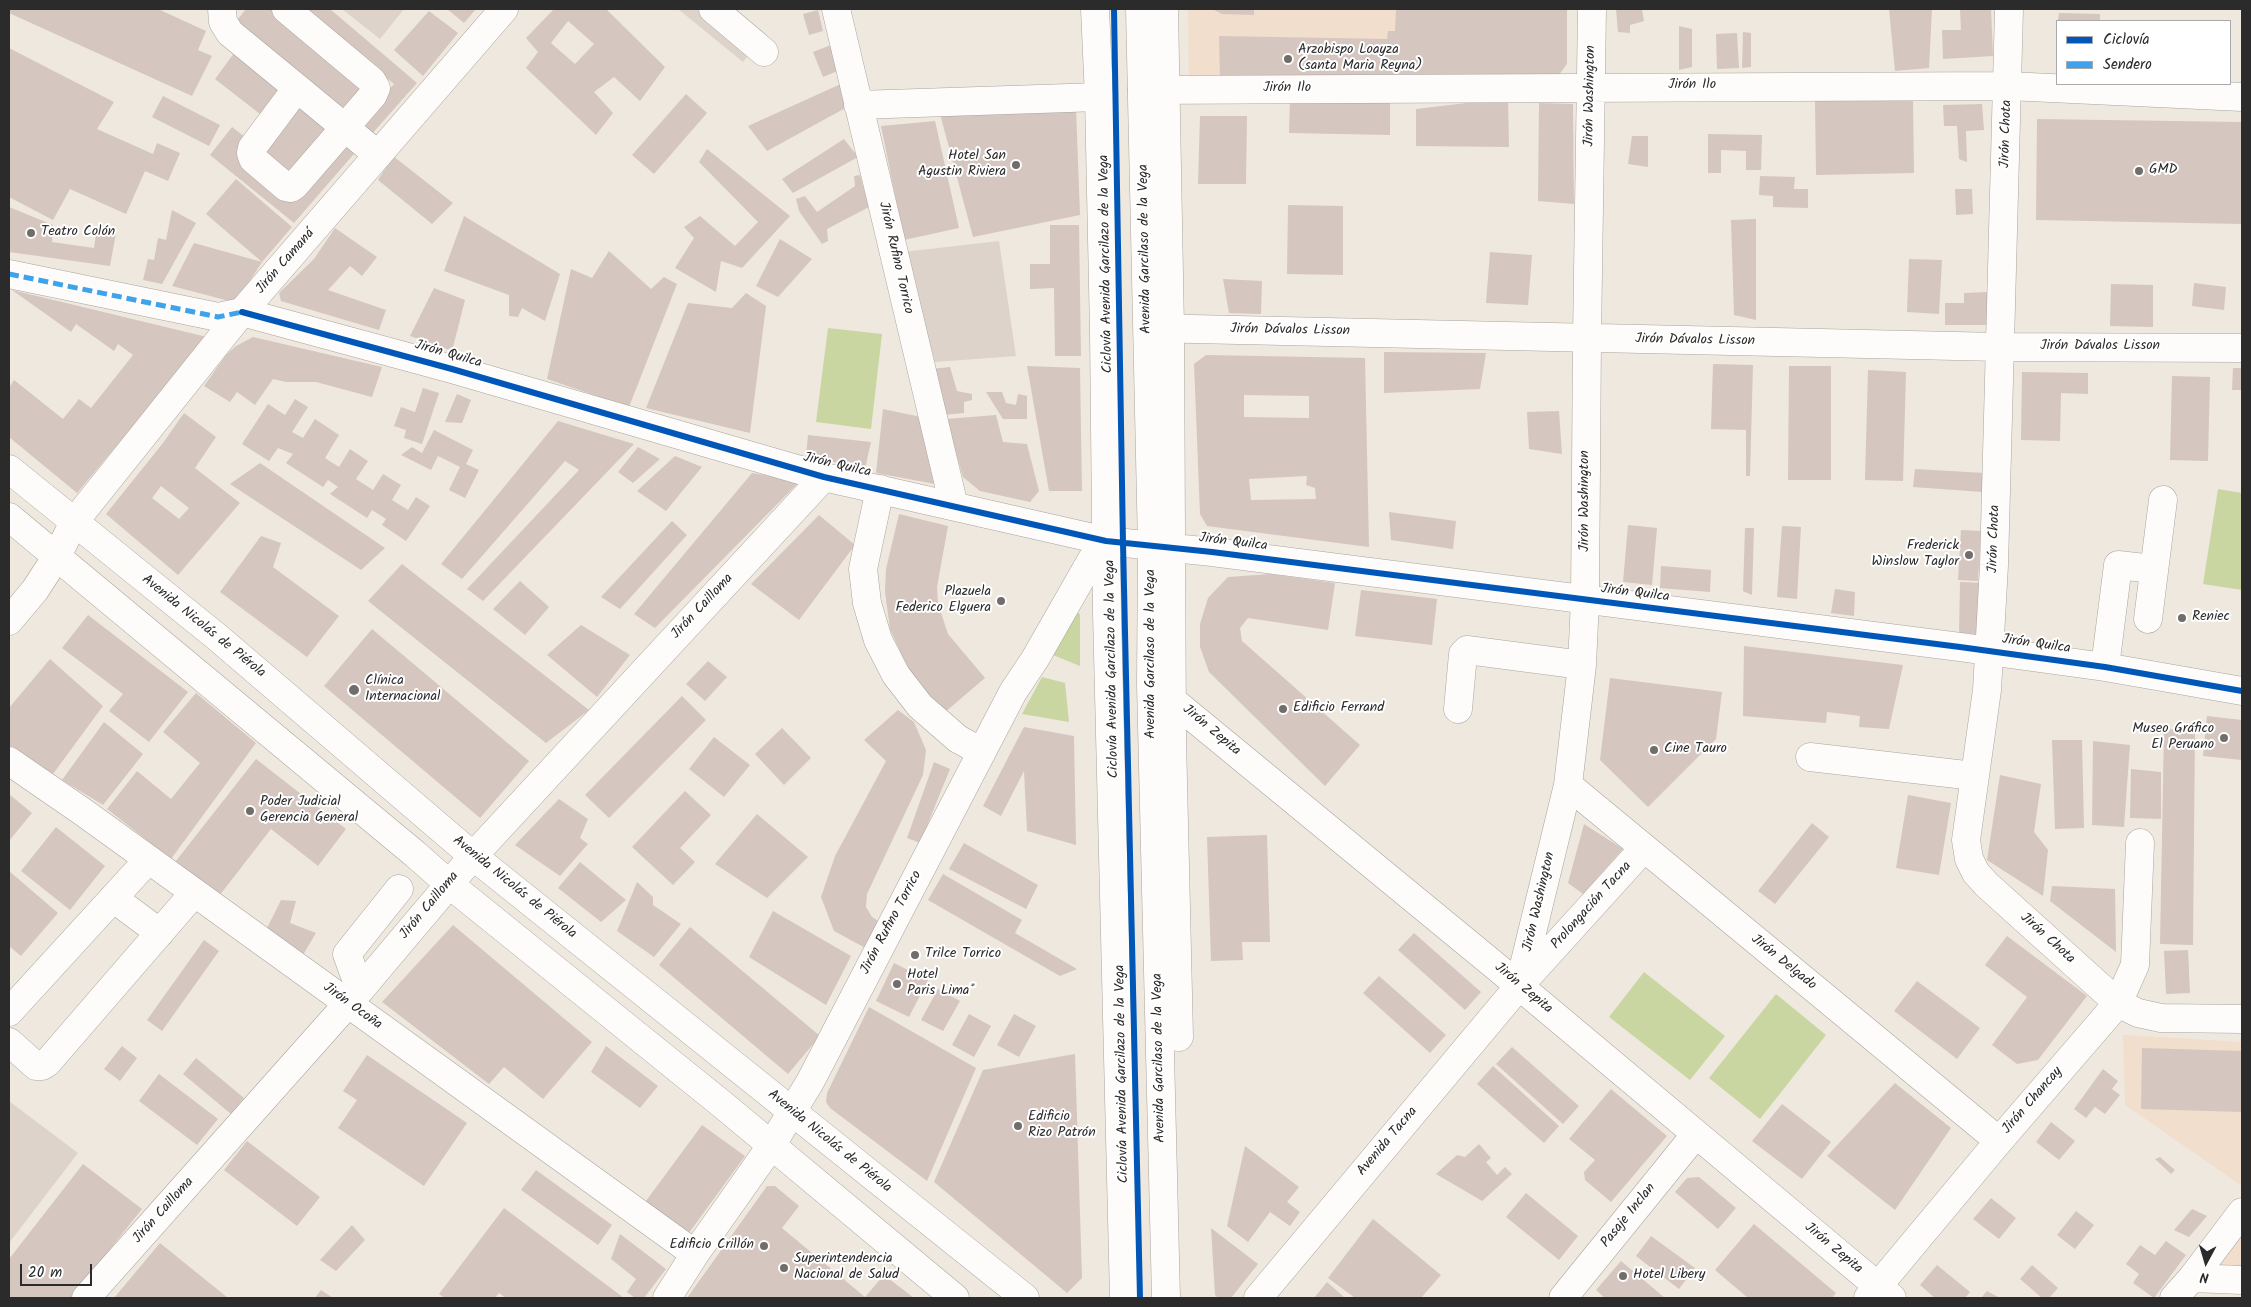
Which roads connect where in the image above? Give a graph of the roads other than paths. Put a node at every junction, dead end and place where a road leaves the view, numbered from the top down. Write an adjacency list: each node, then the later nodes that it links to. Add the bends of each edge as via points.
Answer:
1 (222, 9): 14 (street, via 223,22 230,34)
2 (286, 9): 19 (street, via 372,81 376,88)
3 (504, 9): 20 (street, Jirón Camaná)
4 (712, 9): 11 (street)
5 (836, 9): 18 (street, Jirón Rufino Torrico)
6 (1095, 9): 16 (street)
7 (1140, 9): 15 (street, Avenida Garcilaso de la Vega)
8 (1164, 9): 15 (street, Avenida Garcilaso de la Vega)
9 (1592, 9): 12 (street, Jirón Washington)
10 (2009, 9): 13 (street, Jirón Chota)
11 (764, 52)
12 (1591, 86): 13 (street, Jirón Ilo); 15 (street, Jirón Ilo); 24 (street, Jirón Washington)
13 (2008, 86): 17 (street, Jirón Ilo); 25 (street, Jirón Chota)
14 (297, 88): 19 (street); 19 (street, via 251,153 253,159 286,187 295,185)
15 (1154, 90): 23 (street, Avenida Garcilaso de la Vega)
16 (1099, 97): 18 (street); 34 (street)
17 (2242, 97)
18 (858, 105): 31 (street, Jirón Rufino Torrico)
19 (345, 127): 20 (street)
20 (378, 155): 22 (street, Jirón Camaná)
21 (9, 274): 22 (street, Jirón Quilca, via 218,317)
22 (242, 312): 28 (street, Jirón Quilca); 33 (street, Jirón Camaná)
23 (1159, 328): 24 (street, Jirón Dávalos Lisson); 35 (street, Avenida Garcilaso de la Vega)
24 (1587, 338): 25 (street, Jirón Dávalos Lisson); 38 (street, Jirón Washington)
25 (2000, 346): 26 (street, Jirón Dávalos Lisson); 41 (street, Jirón Chota)
26 (2242, 348)
27 (9, 469): 33 (street, Avenida Nicolás de Piérola)
28 (824, 477): 29 (street, Jirón Quilca); 54 (street, Jirón Cailloma)
29 (880, 489): 31 (street, Jirón Quilca); 47 (street, via 864,569 868,603 878,640 896,675 920,706 958,738)
30 (2163, 500): 37 (street)
31 (954, 506): 34 (street, Jirón Quilca)
32 (9, 517): 36 (street)
33 (74, 522): 36 (street, Jirón Camaná); 54 (street, Avenida Nicolás de Piérola, via 217,637)
34 (1106, 541): 35 (street, Jirón Quilca); 47 (street, Jirón Rufino Torrico, via 1013,692); 80 (street)
35 (1162, 547): 38 (street, Jirón Quilca); 44 (street, Avenida Garcilaso de la Vega)
36 (57, 556): 40 (street, Jirón Camaná); 56 (street)
37 (2154, 569): 39 (street); 43 (street, via 2118,565)
38 (1585, 600): 41 (street, Jirón Quilca); 42 (street, Jirón Washington)
39 (2148, 619)
40 (9, 621)
41 (1990, 651): 43 (street, Jirón Quilca); 50 (street, Jirón Chota)
42 (1582, 664): 46 (street, via 1467,650 1463,654); 51 (street, Jirón Washington)
43 (2105, 667): 45 (street, Jirón Quilca)
44 (1161, 690): 61 (street, Jirón Zepita); 81 (street, Avenida Garcilaso de la Vega); 82 (street, Avenida Garcilaso de la Vega)
45 (2242, 691)
46 (1458, 709)
47 (982, 752): 67 (street, Jirón Rufino Torrico)
48 (1810, 757): 50 (street)
49 (9, 761): 55 (street, Jirón Ocoña)
50 (1974, 776): 63 (street, Jirón Chota, via 1966,840 1969,859 1976,873)
51 (1568, 785): 53 (street, Jirón Delgado); 61 (street, Jirón Washington)
52 (2140, 843): 63 (street, Jirón Chancay, via 2135,965)
53 (1644, 848): 61 (street, Prolongación Tacna); 69 (street, Jirón Delgado)
54 (473, 856): 56 (street, Jirón Cailloma); 67 (street, Avenida Nicolás de Piérola)
55 (148, 860): 58 (street, Jirón Ocoña); 59 (street)
56 (449, 884): 62 (street, Jirón Cailloma); 70 (street)
57 (398, 889): 62 (street, via 347,954)
58 (194, 893): 60 (street); 62 (street, Jirón Ocoña)
59 (113, 898): 60 (street); 64 (street)
60 (160, 933): 66 (street, via 47,1063 36,1066)
61 (1519, 986): 68 (street, Jirón Zepita); 83 (street, Avenida Tacna)
62 (353, 997): 72 (street, Jirón Ocoña); 76 (street, Jirón Cailloma)
63 (2118, 1003): 65 (street, via 2138,1013 2161,1018); 69 (street, Jirón Chancay)
64 (9, 1012)
65 (2242, 1019)
66 (9, 1042)
67 (792, 1112): 70 (street, Jirón Rufino Torrico); 79 (street, Avenida Nicolás de Piérola)
68 (1696, 1134): 75 (street, Jirón Zepita); 84 (street, Pasaje Inclan)
69 (1999, 1141): 75 (street, Jirón Chancay)
70 (771, 1146): 72 (street, Jirón Rufino Torrico); 78 (street)
71 (2242, 1212): 74 (street)
72 (695, 1254): 77 (street, Jirón Rufino Torrico)
73 (2242, 1280): 74 (street)
74 (2183, 1288)
75 (1879, 1294)
76 (86, 1298)
77 (667, 1298)
78 (955, 1298)
79 (1025, 1298)
80 (1124, 1298)
81 (1166, 1298)
82 (1185, 1298)
83 (1258, 1298)
84 (1563, 1298)

